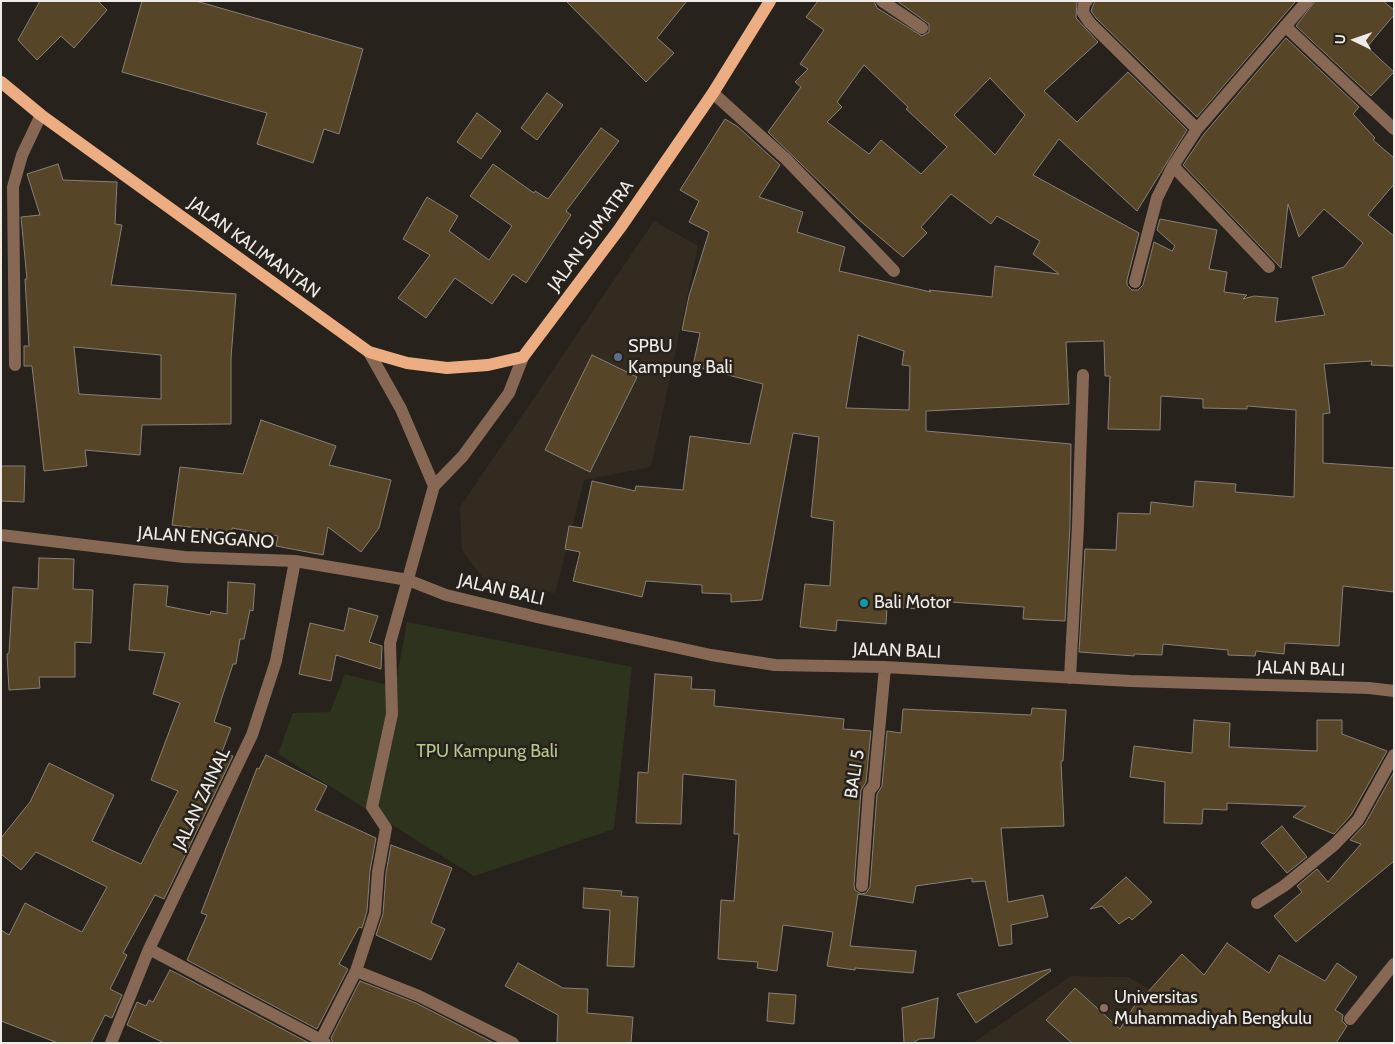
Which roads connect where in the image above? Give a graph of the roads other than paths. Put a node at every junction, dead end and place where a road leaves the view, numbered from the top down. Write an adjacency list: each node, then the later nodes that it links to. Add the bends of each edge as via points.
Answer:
1 (770, 1): 8 (main road, JALAN SUMATRA)
2 (882, 1): 6 (street)
3 (1087, 1): 10 (street, via 1083,8 1084,17)
4 (1307, 1): 5 (street)
5 (1285, 26): 10 (street); 11 (street)
6 (922, 28)
7 (1, 82): 9 (main road, JALAN KALIMANTAN)
8 (713, 93): 14 (street, via 786,160); 17 (main road, JALAN SUMATRA, via 620,228)
9 (41, 115): 16 (main road, JALAN KALIMANTAN); 18 (street, via 22,155 12,187)
10 (1197, 129): 12 (street)
11 (1394, 129)
12 (1173, 166): 13 (street); 15 (street, via 1157,198)
13 (1269, 267)
14 (894, 271)
15 (1135, 282)
16 (369, 352): 17 (main road, via 407,363 448,368); 20 (street, JALAN KALIMANTAN, via 401,409)
17 (523, 357): 20 (street, JALAN SUMATRA, via 509,393 463,456)
18 (15, 365)
19 (1083, 375): 25 (street)
20 (434, 486): 23 (street)
21 (1, 535): 22 (street, JALAN ENGGANO, via 184,557)
22 (295, 561): 23 (street, JALAN ENGGANO); 30 (street, JALAN ZAINAL, via 276,661 252,735)
23 (408, 580): 24 (street, JALAN BALI, via 446,595 711,655 775,665); 32 (street, via 390,643 392,714 372,807 386,828 375,913)
24 (885, 667): 25 (street, JALAN BALI); 28 (street, BALI 5, via 874,786 869,791)
25 (1070, 678): 26 (street, JALAN BALI)
26 (1394, 691)
27 (1394, 755): 29 (street, via 1358,820 1334,845 1284,886)
28 (862, 886)
29 (1257, 903)
30 (149, 949): 34 (street); 35 (street, JALAN ZAINAL)
31 (1394, 964): 33 (street)
32 (356, 971): 34 (street); 36 (street, via 419,996)
33 (1350, 1019)
34 (323, 1042)
35 (111, 1043)
36 (513, 1043)

